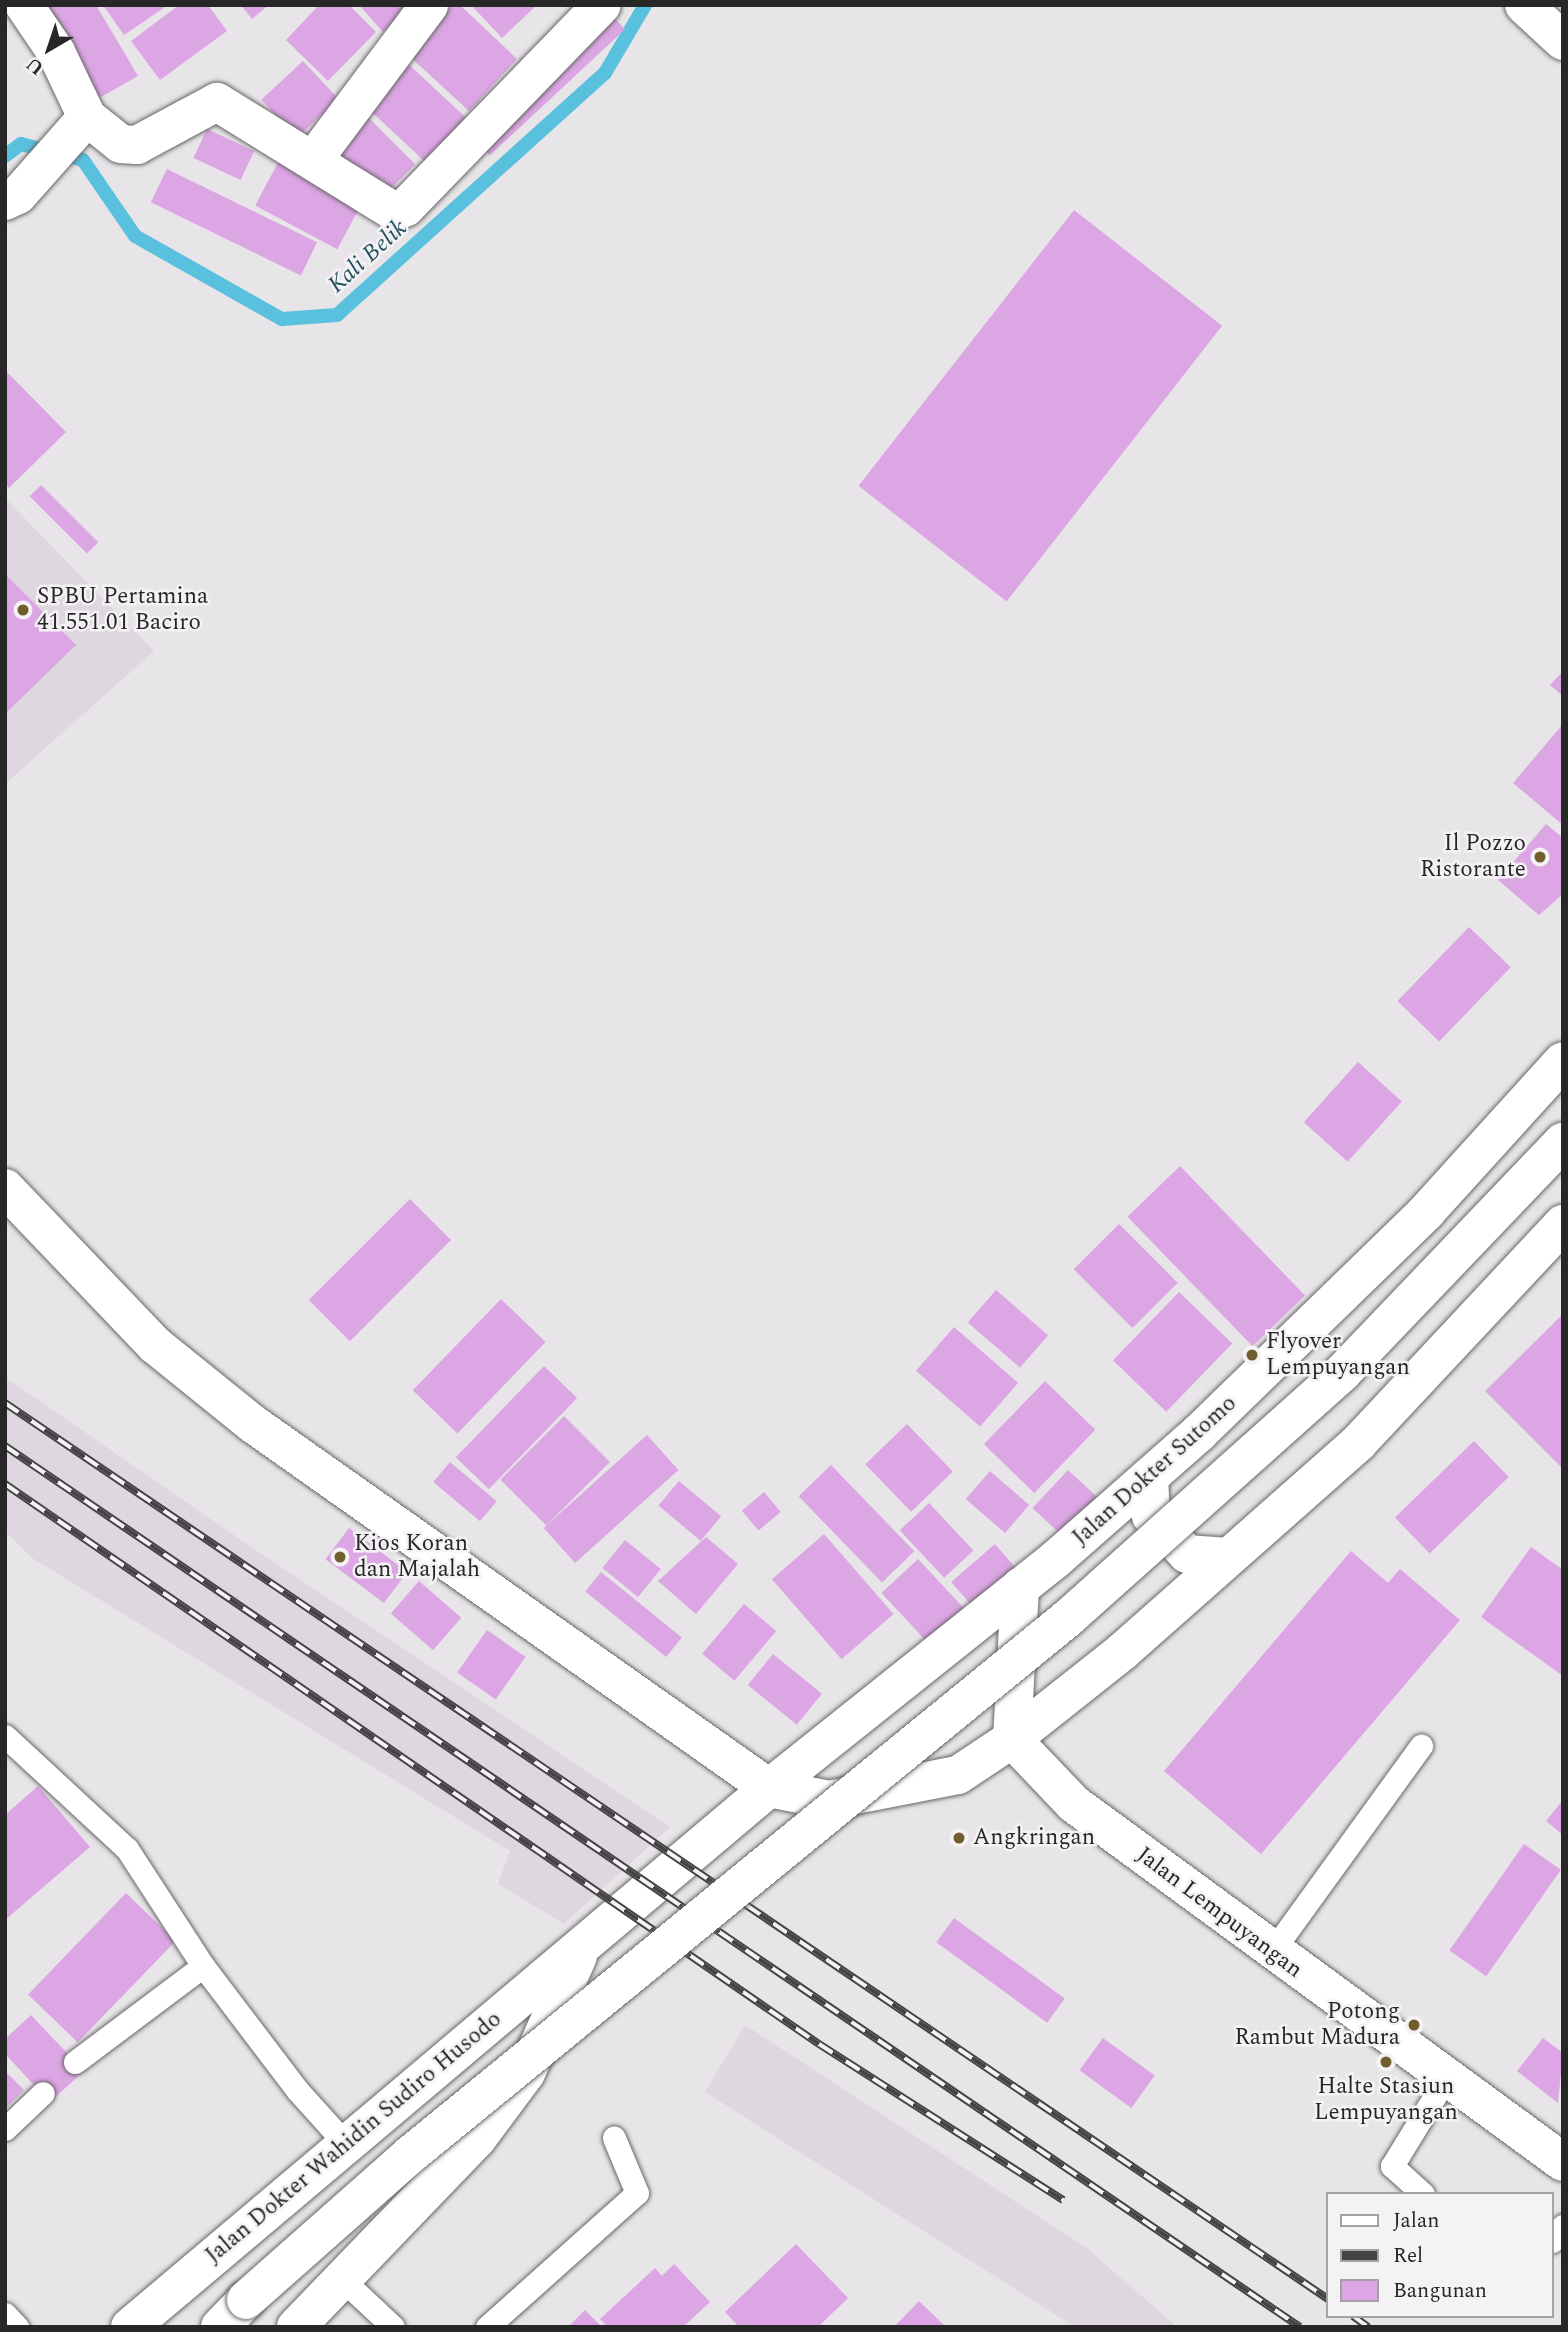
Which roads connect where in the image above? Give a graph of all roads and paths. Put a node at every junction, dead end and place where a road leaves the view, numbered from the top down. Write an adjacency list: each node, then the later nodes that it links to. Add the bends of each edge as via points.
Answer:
1 (24, 5): 6 (street, via 56,52)
2 (429, 5): 7 (street)
3 (602, 5): 7 (street, via 407,207 395,212 380,207)
4 (1524, 5): 5 (street)
5 (1563, 40)
6 (80, 127): 7 (street, via 121,144 137,145 217,102); 8 (street)
7 (314, 159)
8 (12, 198)
9 (1563, 1061): 13 (street, Jalan Dokter Sutomo, via 1363,1276)
10 (1563, 1142): 37 (street, bridge, via 1342,1373 1068,1618 411,2154)
11 (6, 1191): 19 (street, via 155,1345 253,1424)
12 (1563, 1224): 14 (street, via 1359,1442)
13 (1149, 1477): 14 (street, via 1151,1516 1187,1554); 15 (street, Jalan Dokter Sutomo)
14 (1228, 1557): 17 (street)
15 (1020, 1587): 17 (street); 19 (street, Jalan Dokter Sutomo)
16 (5, 1736): 22 (lane, via 127,1849)
17 (1013, 1739): 19 (street, via 946,1777 829,1800); 21 (street, Jalan Lempuyangan, via 1074,1804)
18 (1421, 1746): 21 (lane)
19 (769, 1788): 20 (street, Jalan Dokter Wahidin Sudiro Husodo)
20 (580, 1951): 25 (street, Jalan Dokter Wahidin Sudiro Husodo); 29 (street, Jalan Dokter Wahidin Sudiro Husodo, via 526,2073)
21 (1271, 1953): 24 (street, Jalan Lempuyangan)
22 (203, 1966): 23 (lane); 30 (lane, via 298,2091)
23 (75, 2062)
24 (1446, 2078): 31 (street, Jalan Lempuyangan); 32 (lane, via 1392,2166)
25 (421, 2080): 29 (street); 30 (street, Jalan Dokter Wahidin Sudiro Husodo)
26 (43, 2094): 27 (lane)
27 (5, 2129)
28 (614, 2138): 40 (lane, via 637,2193)
29 (477, 2139): 33 (street, Jalan Dokter Wahidin Sudiro Husodo)
30 (343, 2141): 36 (street, Jalan Dokter Wahidin Sudiro Husodo)
31 (1563, 2162)
32 (1421, 2192)
33 (344, 2281): 38 (street, Jalan Dokter Wahidin Sudiro Husodo); 39 (lane)
34 (5, 2314): 35 (lane)
35 (17, 2327)
36 (130, 2327)
37 (220, 2327)
38 (296, 2327)
39 (393, 2327)
40 (486, 2327)

